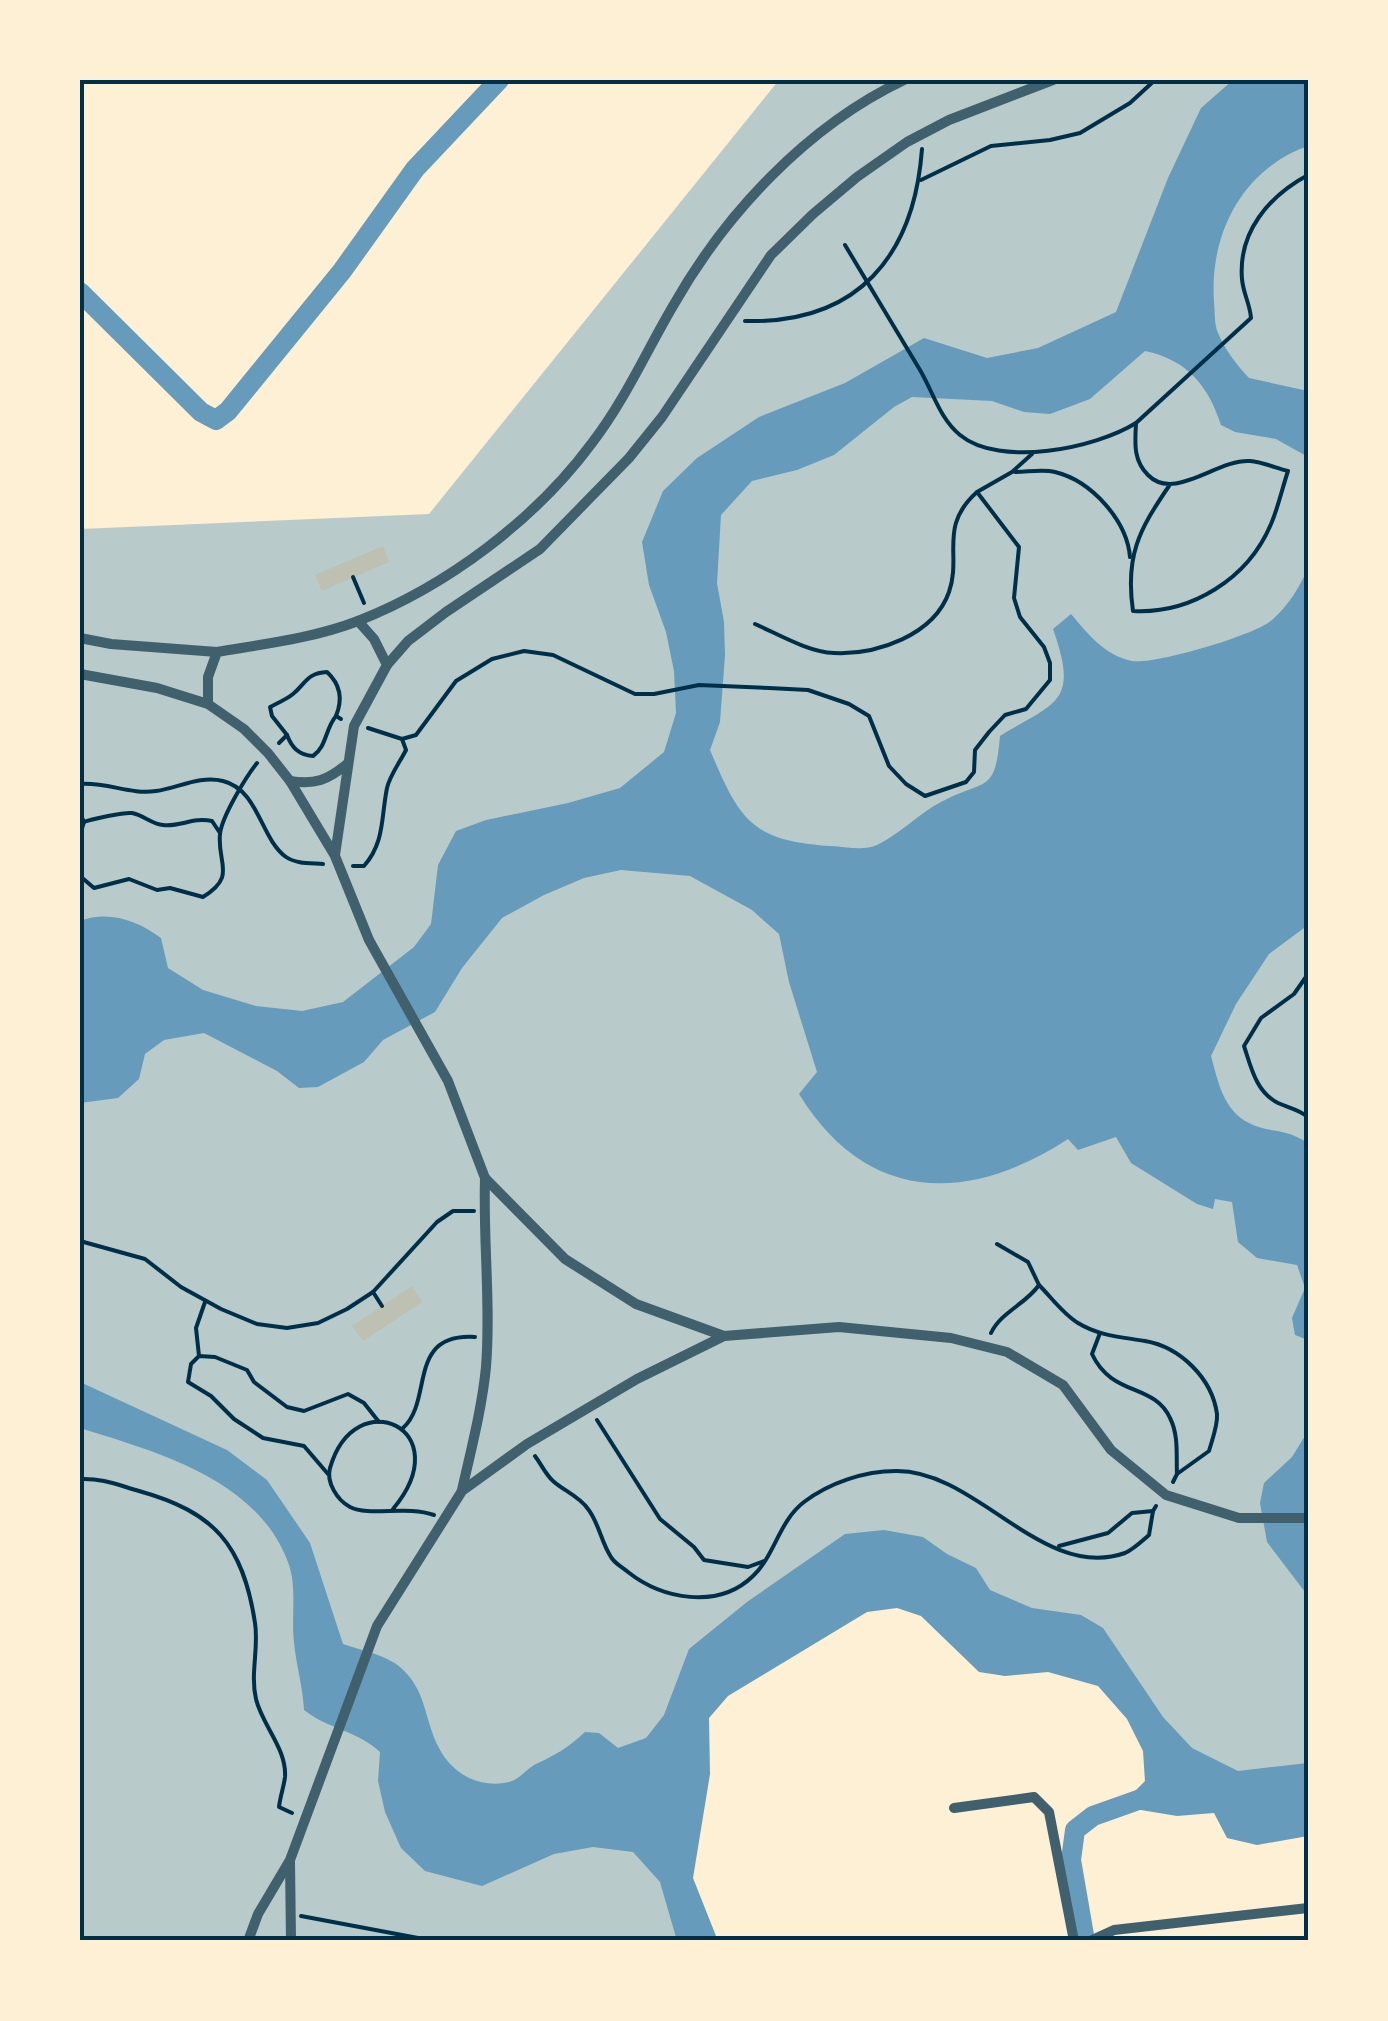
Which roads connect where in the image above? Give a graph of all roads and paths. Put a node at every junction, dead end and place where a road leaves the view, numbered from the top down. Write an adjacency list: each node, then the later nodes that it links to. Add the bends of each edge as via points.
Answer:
1 (904, 80): 17 (street, via 832,124 772,176 718,238 601,431 538,504 428,587)
2 (1053, 80): 4 (street)
3 (1155, 80): 6 (path, via 1080,133 990,146)
4 (923, 134): 6 (path); 9 (street, via 813,214 772,255)
5 (1308, 175): 10 (path, via 1264,208 1249,234 1241,263 1251,318)
6 (919, 182): 8 (path, via 898,246)
7 (844, 245): 8 (path)
8 (867, 282): 9 (path, via 832,306 793,317); 11 (path, via 946,420 963,438)
9 (726, 321): 21 (street, via 662,417 587,502 540,548 408,641)
10 (1136, 424): 11 (path, via 1118,435); 13 (path, via 1141,468)
11 (1032, 454): 12 (path)
12 (1012, 472): 14 (path); 15 (path, via 1053,471 1082,483 1128,539)
13 (1169, 486): 15 (path); 15 (path, via 1249,461 1288,472 1254,553 1204,597 1160,612 1133,611)
14 (977, 492): 18 (path, via 956,524 951,589 923,628 867,650 832,653); 27 (path, via 1019,547 1014,598 1025,626 1044,647 1050,680 1026,709 1005,715 988,732 975,750 974,772 954,788 925,796 906,784 888,766 869,716 808,690 699,685 635,694 553,654 524,650 492,659 456,681 416,735)
15 (1130, 562)
16 (353, 577): 17 (path, via 366,606)
17 (358, 621): 20 (street); 21 (street)
18 (755, 624)
19 (80, 638): 20 (street)
20 (217, 652): 23 (street)
21 (387, 665): 25 (street)
22 (80, 674): 23 (street)
23 (208, 704): 28 (street)
24 (336, 716): 25 (path); 26 (path, via 313,756 291,746); 26 (path, via 336,681 315,672 270,707)
25 (354, 726): 27 (path); 29 (street)
26 (287, 735): 28 (path)
27 (402, 740): 37 (path, via 406,750 388,783 376,853 364,866)
28 (268, 753): 30 (street); 32 (path)
29 (347, 764): 30 (street, via 331,778); 37 (street)
30 (290, 781): 37 (street)
31 (80, 784): 32 (path, via 136,792 225,781)
32 (240, 792): 35 (path); 37 (path, via 286,857)
33 (80, 813): 34 (path)
34 (84, 822): 35 (path, via 131,813 167,826 212,821); 36 (path)
35 (220, 832): 38 (path, via 224,872 217,889 203,897 129,878 94,888)
36 (80, 835)
37 (337, 861): 41 (street, via 369,940 448,1081)
38 (80, 876)
39 (1308, 974): 40 (path, via 1294,994 1261,1018 1244,1046 1263,1093)
40 (1308, 1117)
41 (485, 1178): 42 (street); 50 (street, via 565,1259 636,1304)
42 (484, 1210): 46 (path, via 452,1211); 51 (street)
43 (80, 1242): 47 (path, via 145,1259)
44 (998, 1244): 45 (path, via 1028,1262)
45 (1039, 1285): 49 (path, via 1077,1323); 52 (path, via 995,1325)
46 (372, 1292): 47 (path, via 318,1323 286,1328 257,1324); 48 (path)
47 (206, 1300): 53 (path, via 196,1328)
48 (382, 1306)
49 (1100, 1333): 59 (path, via 1092,1354 1100,1371 1155,1399 1170,1417); 59 (path, via 1174,1352 1210,1390 1218,1417 1209,1452)
50 (724, 1336): 52 (street, via 839,1327); 54 (street)
51 (487, 1338): 56 (path, via 462,1336 427,1359 412,1420); 61 (street)
52 (985, 1346): 62 (street, via 1063,1385 1111,1450)
53 (199, 1356): 55 (path, via 247,1370 287,1407 304,1411 348,1394); 58 (path, via 188,1382 263,1438 304,1446)
54 (589, 1407): 57 (street); 68 (path, via 660,1518 704,1560 748,1567)
55 (379, 1422): 56 (path); 58 (path, via 340,1442)
56 (404, 1428): 63 (path, via 416,1464)
57 (527, 1444): 61 (street); 68 (path, via 552,1480 588,1509 612,1558 664,1594 725,1593 752,1578)
58 (328, 1474): 63 (path, via 350,1508)
59 (1177, 1474): 62 (path)
60 (80, 1479): 70 (path, via 101,1478 188,1507 216,1527 247,1584 256,1627 255,1697 285,1776 278,1806)
61 (462, 1490): 65 (street)
62 (1166, 1495): 64 (path); 66 (street, via 1239,1518)
63 (393, 1508): 65 (path)
64 (1152, 1511): 67 (path, via 1132,1513 1108,1533); 67 (path, via 1149,1535 1128,1552 1103,1557)
65 (444, 1518): 70 (street, via 377,1626)
66 (1308, 1518)
67 (1055, 1547): 68 (path, via 958,1488 898,1470 834,1484 801,1504)
68 (766, 1560)
69 (954, 1808): 78 (street, via 1034,1797 1048,1812)
70 (304, 1820): 71 (street)
71 (290, 1860): 73 (street); 75 (street)
72 (1308, 1908): 74 (street, via 1114,1930)
73 (292, 1915): 76 (street); 77 (path)
74 (1094, 1940)
75 (248, 1941)
76 (291, 1941)
77 (434, 1941)
78 (1074, 1941)

